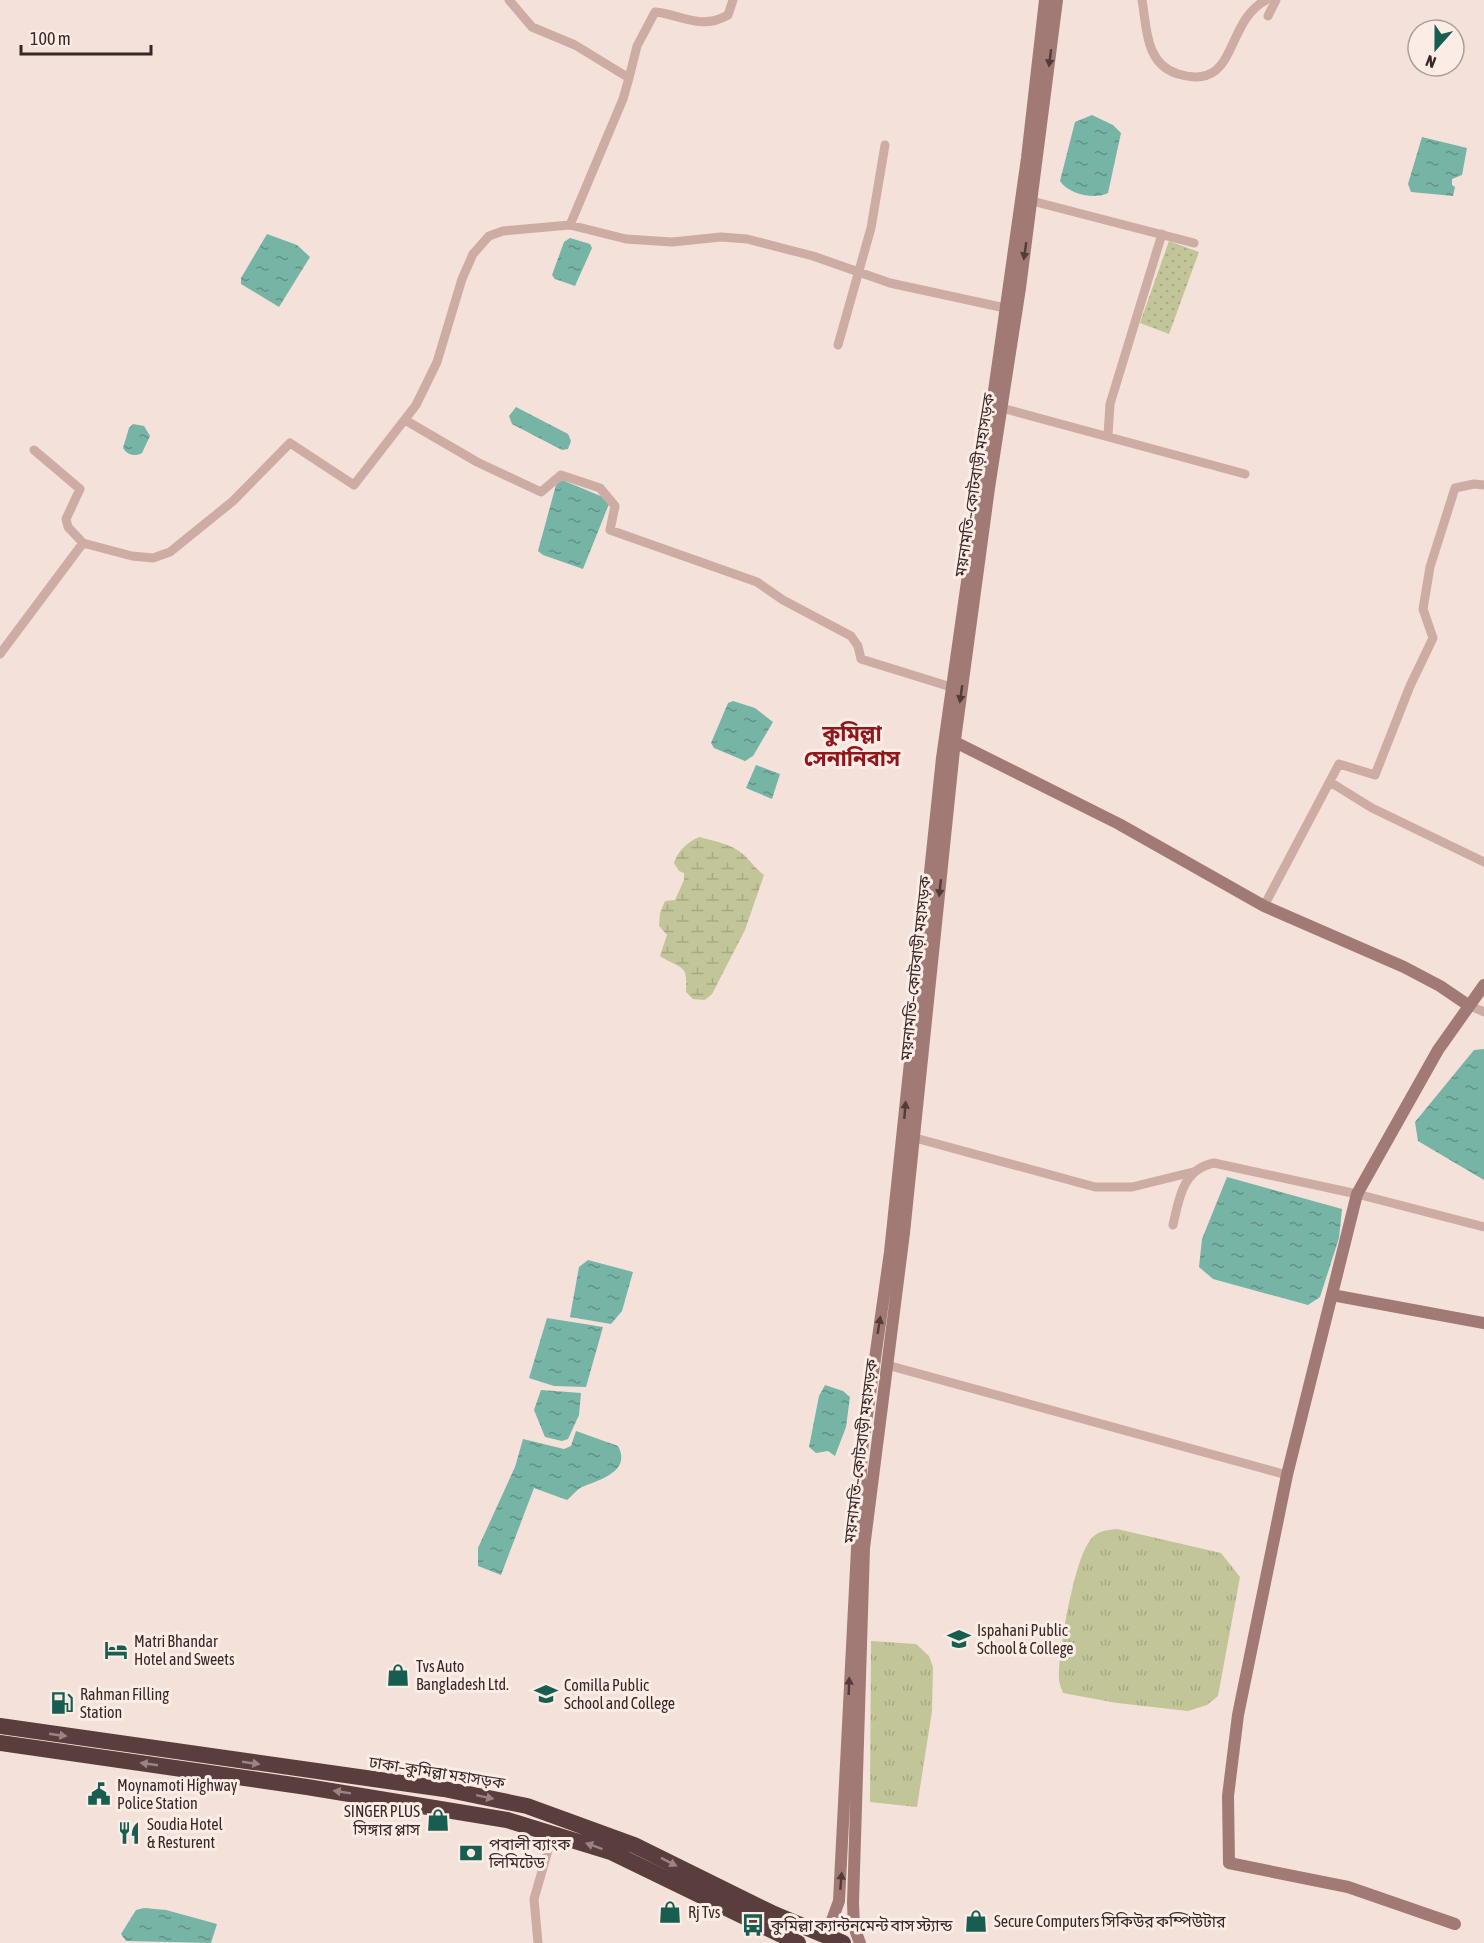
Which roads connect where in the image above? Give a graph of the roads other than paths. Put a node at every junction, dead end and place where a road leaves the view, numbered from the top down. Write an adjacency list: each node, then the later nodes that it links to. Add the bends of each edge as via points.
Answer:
1 (509, 0): 9 (street, via 532,27 575,45)
2 (733, 0): 9 (street, via 728,15 708,21 688,21 655,12 637,46)
3 (1045, 0): 16 (main road, ময়নামতি–কোটবাড়ী মহাসড়ক)
4 (1057, 0): 11 (main road, ময়নামতি–কোটবাড়ী মহাসড়ক, one-way to 11)
5 (1143, 0): 6 (street, via 1150,47 1157,62 1172,72 1191,77 1211,76 1222,66 1240,27 1255,6)
6 (1266, 0)
7 (1276, 0): 8 (street)
8 (1268, 16)
9 (629, 78): 12 (street)
10 (885, 146): 15 (street, via 871,228)
11 (1032, 201): 13 (street); 18 (main road, ময়নামতি–কোটবাড়ী মহাসড়ক, one-way to 18)
12 (570, 225): 15 (street, via 626,239 747,239); 19 (street, via 503,231 489,236 473,254 437,362)
13 (1162, 234): 14 (street); 20 (street, via 1110,404)
14 (1194, 243)
15 (858, 272): 16 (street, via 890,283); 17 (street)
16 (1005, 308): 26 (main road, ময়নামতি–কোটবাড়ী মহাসড়ক)
17 (838, 345)
18 (1002, 408): 20 (street); 27 (main road, ময়নামতি–কোটবাড়ী মহাসড়ক, one-way to 27)
19 (405, 420): 24 (street, via 354,485 290,443 233,501 170,552 153,558 132,556); 26 (street, via 477,462 541,492 561,475 600,488 615,506 610,530 757,582 851,636 861,659)
20 (1108, 435): 22 (street)
21 (34, 450): 24 (street, via 80,489 66,519)
22 (1245, 474)
23 (1484, 485): 28 (street, via 1474,483 1455,488 1430,567 1423,609 1433,639 1375,775 1339,764)
24 (83, 543): 25 (street)
25 (0, 654)
26 (951, 687): 27 (main road, ময়নামতি–কোটবাড়ী মহাসড়ক)
27 (950, 739): 30 (main road, via 1119,824); 34 (main road, ময়নামতি–কোটবাড়ী মহাসড়ক)
28 (1330, 782): 29 (street, via 1372,808); 30 (street)
29 (1484, 862)
30 (1264, 906): 32 (main road, via 1404,967)
31 (1484, 985): 32 (main road)
32 (1468, 1005): 33 (street); 36 (main road, via 1438,1050)
33 (1484, 1012)
34 (908, 1136): 35 (street, via 1095,1187 1131,1187); 41 (main road, ময়নামতি–কোটবাড়ী মহাসড়ক); 43 (main road, ময়নামতি–কোটবাড়ী মহাসড়ক, one-way to 34, via 862,1451)
35 (1193, 1172): 36 (street, via 1214,1163); 37 (street, via 1179,1196)
36 (1357, 1194): 38 (street); 39 (main road)
37 (1173, 1225)
38 (1484, 1227)
39 (1332, 1295): 40 (main road); 42 (main road)
40 (1484, 1323)
41 (887, 1365): 42 (street); 43 (main road, ময়নামতি–কোটবাড়ী মহাসড়ক)
42 (1287, 1475): 47 (main road, via 1238,1715 1227,1796 1228,1863 1348,1887)
43 (860, 1548): 48 (main road, ময়নামতি–কোটবাড়ী মহাসড়ক, one-way to 43, via 839,1901); 52 (main road, ময়নামতি–কোটবাড়ী মহাসড়ক, via 853,1904)
44 (0, 1726): 48 (highway, ঢাকা–কুমিল্লা মহাসড়ক, one-way to 48, via 444,1789 527,1806 627,1842)
45 (0, 1743): 46 (highway, ঢাকা–কুমিল্লা মহাসড়ক, one-way to 45, via 462,1811)
46 (553, 1833): 49 (street, via 534,1899); 50 (highway, ঢাকা–কুমিল্লা মহাসড়ক, one-way to 46, via 611,1852)
47 (1455, 1924)
48 (822, 1935): 51 (highway, ঢাকা–কুমিল্লা মহাসড়ক)
49 (538, 1943)
50 (798, 1943)
51 (843, 1943)
52 (860, 1943)

